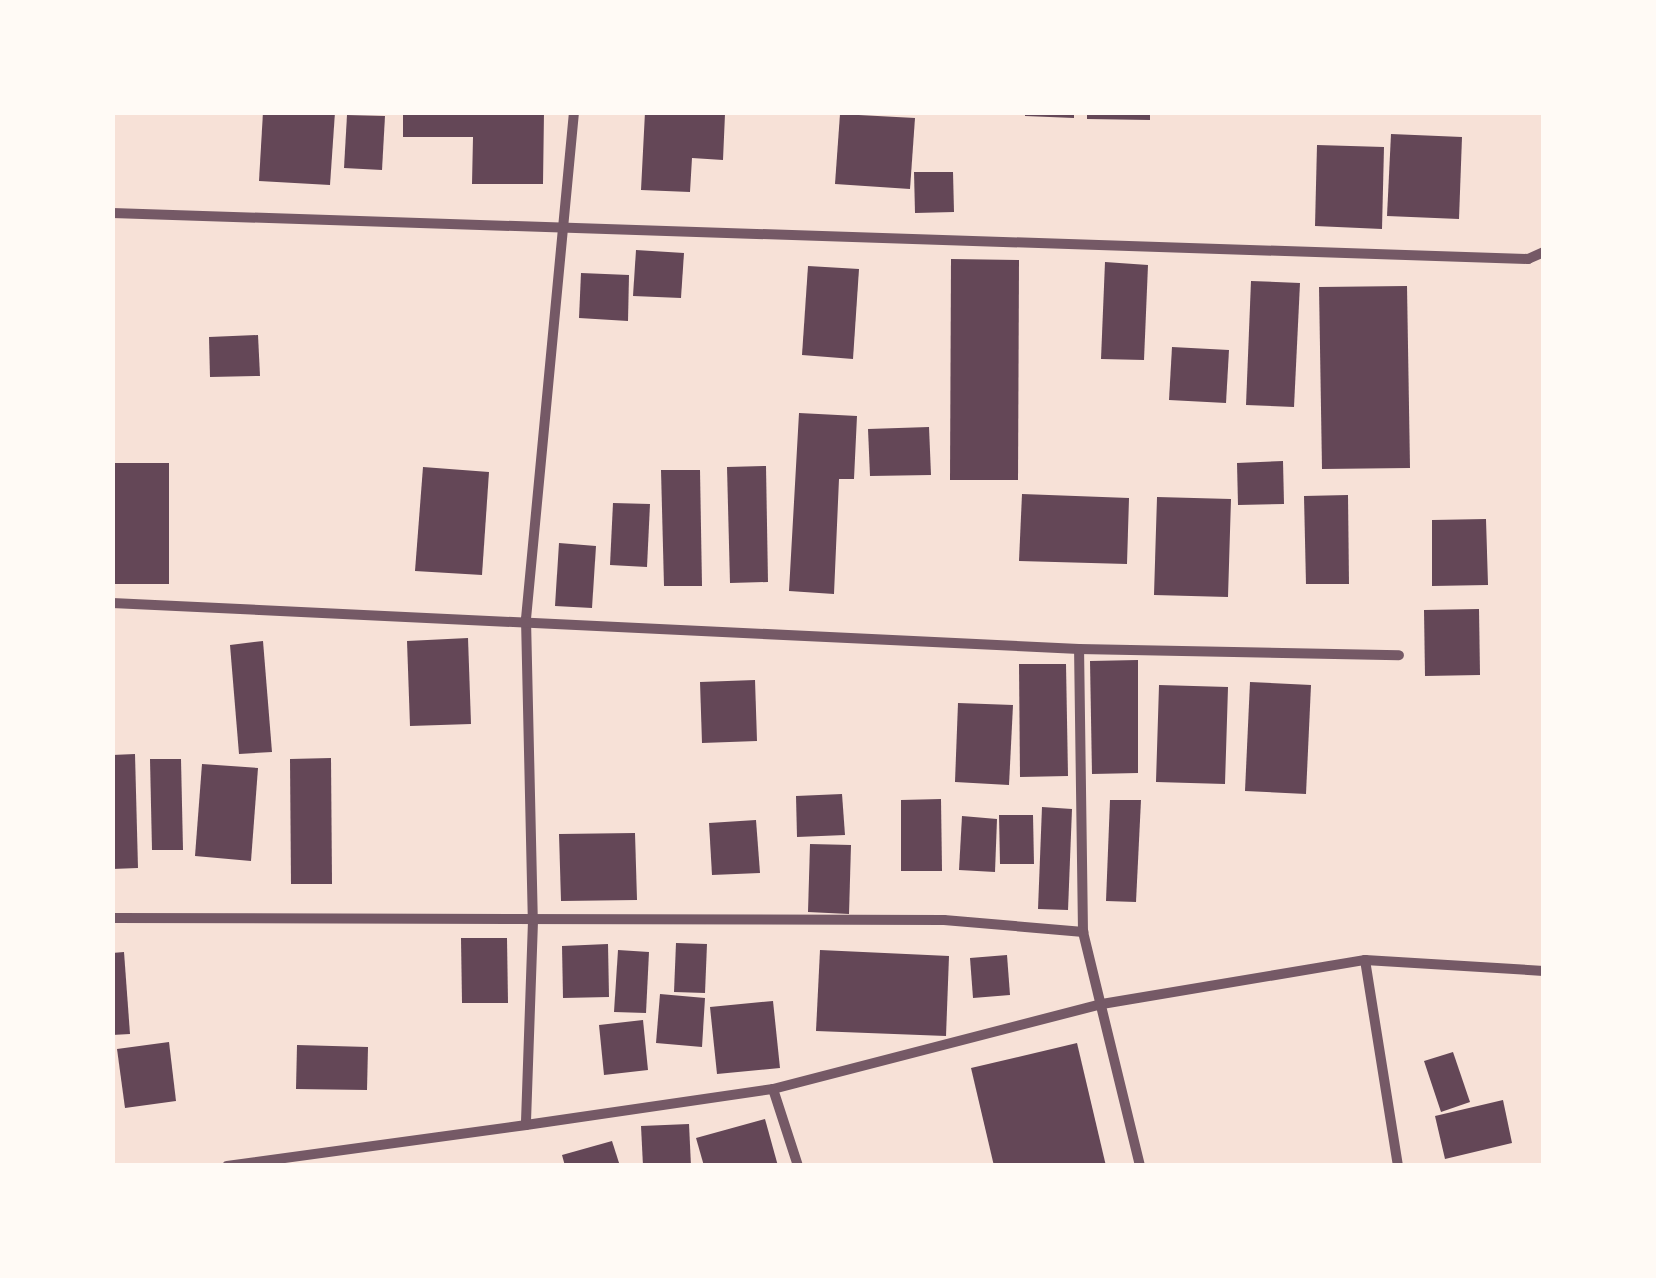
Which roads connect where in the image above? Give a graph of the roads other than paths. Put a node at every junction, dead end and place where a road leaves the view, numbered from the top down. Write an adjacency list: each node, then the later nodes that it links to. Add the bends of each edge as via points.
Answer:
1 (574, 112): 3 (street)
2 (112, 213): 3 (street)
3 (562, 225): 4 (street, via 1528,259); 6 (street)
4 (1544, 252)
5 (112, 603): 6 (street)
6 (526, 619): 7 (street); 10 (street)
7 (1078, 649): 8 (street); 11 (street)
8 (1399, 656)
9 (112, 918): 10 (street)
10 (533, 921): 11 (street, via 944,920); 16 (street)
11 (1083, 932): 14 (street)
12 (1365, 960): 13 (street); 14 (street); 21 (street)
13 (1544, 971)
14 (1102, 1004): 15 (street); 20 (street)
15 (774, 1089): 16 (street); 19 (street)
16 (526, 1125): 17 (street)
17 (312, 1161): 18 (street)
18 (227, 1166)
19 (798, 1166)
20 (1140, 1166)
21 (1398, 1166)

